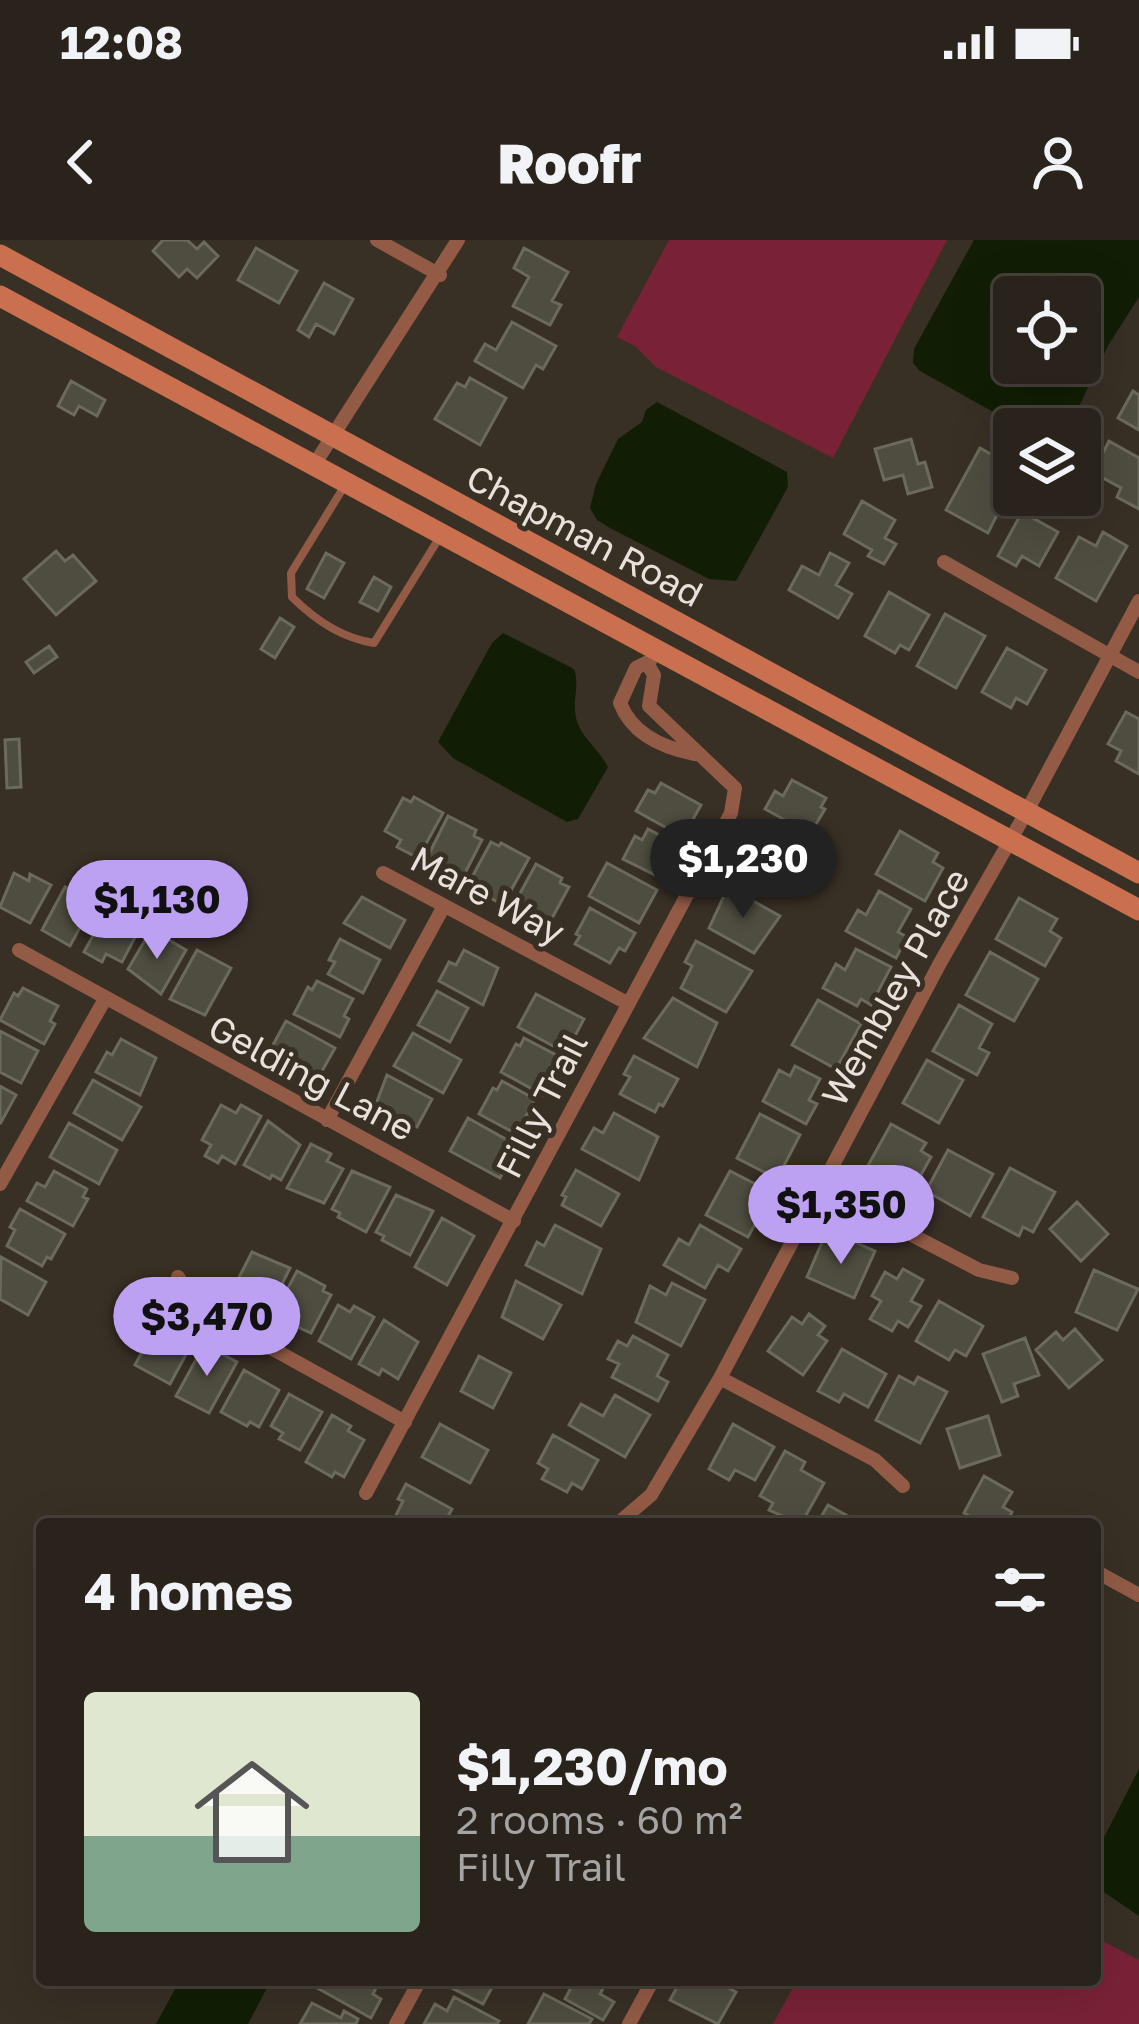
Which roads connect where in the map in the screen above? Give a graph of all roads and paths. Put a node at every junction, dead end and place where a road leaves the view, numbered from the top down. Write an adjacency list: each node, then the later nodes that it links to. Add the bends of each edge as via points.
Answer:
1 (376, 240): 4 (street)
2 (458, 240): 4 (street)
3 (0, 255): 6 (street, Chapman Road)
4 (440, 275): 6 (street)
5 (3, 304): 7 (street, Chapman Road)
6 (331, 434): 7 (street); 18 (street, Chapman Road)
7 (314, 465): 8 (street, Chapman Road)
8 (346, 482): 9 (street, Chapman Road); 9 (lane, via 291,573 292,597 313,618 374,643)
9 (442, 534): 13 (street, Chapman Road)
10 (944, 562): 12 (street)
11 (1139, 601): 12 (street, Wembley Place)
12 (1110, 656): 14 (street); 18 (street, Wembley Place)
13 (652, 657): 15 (street, via 636,668); 16 (street); 19 (street, Chapman Road)
14 (1139, 672)
15 (620, 703): 16 (street); 17 (street, via 636,729)
16 (649, 706): 17 (street)
17 (695, 754): 26 (street, Filly Trail, via 735,788 731,813)
18 (1028, 811): 19 (street, Wembley Place); 21 (street, Chapman Road)
19 (1011, 840): 23 (street, Chapman Road); 29 (street, Wembley Place)
20 (383, 873): 22 (street, Mare Way)
21 (1139, 873)
22 (443, 906): 26 (street, Mare Way); 27 (street)
23 (1139, 910)
24 (19, 950): 25 (street, Gelding Lane)
25 (104, 999): 27 (street, Gelding Lane); 28 (street)
26 (627, 1004): 30 (street, Filly Trail)
27 (327, 1120): 30 (street, Gelding Lane)
28 (0, 1184)
29 (820, 1187): 32 (street, via 979,1270); 33 (street, Wembley Place)
30 (514, 1221): 34 (street, Filly Trail)
31 (178, 1277): 34 (street, via 196,1307)
32 (1012, 1278)
33 (720, 1378): 35 (street, via 875,1460); 37 (street, Wembley Place, via 651,1495)
34 (405, 1422): 36 (street, Filly Trail)
35 (904, 1486)
36 (367, 1493)
37 (624, 1518)
38 (1101, 1573): 39 (street)
39 (1139, 1595)
40 (416, 1986): 42 (street)
41 (650, 1986): 43 (street)
42 (396, 2024)
43 (629, 2024)

